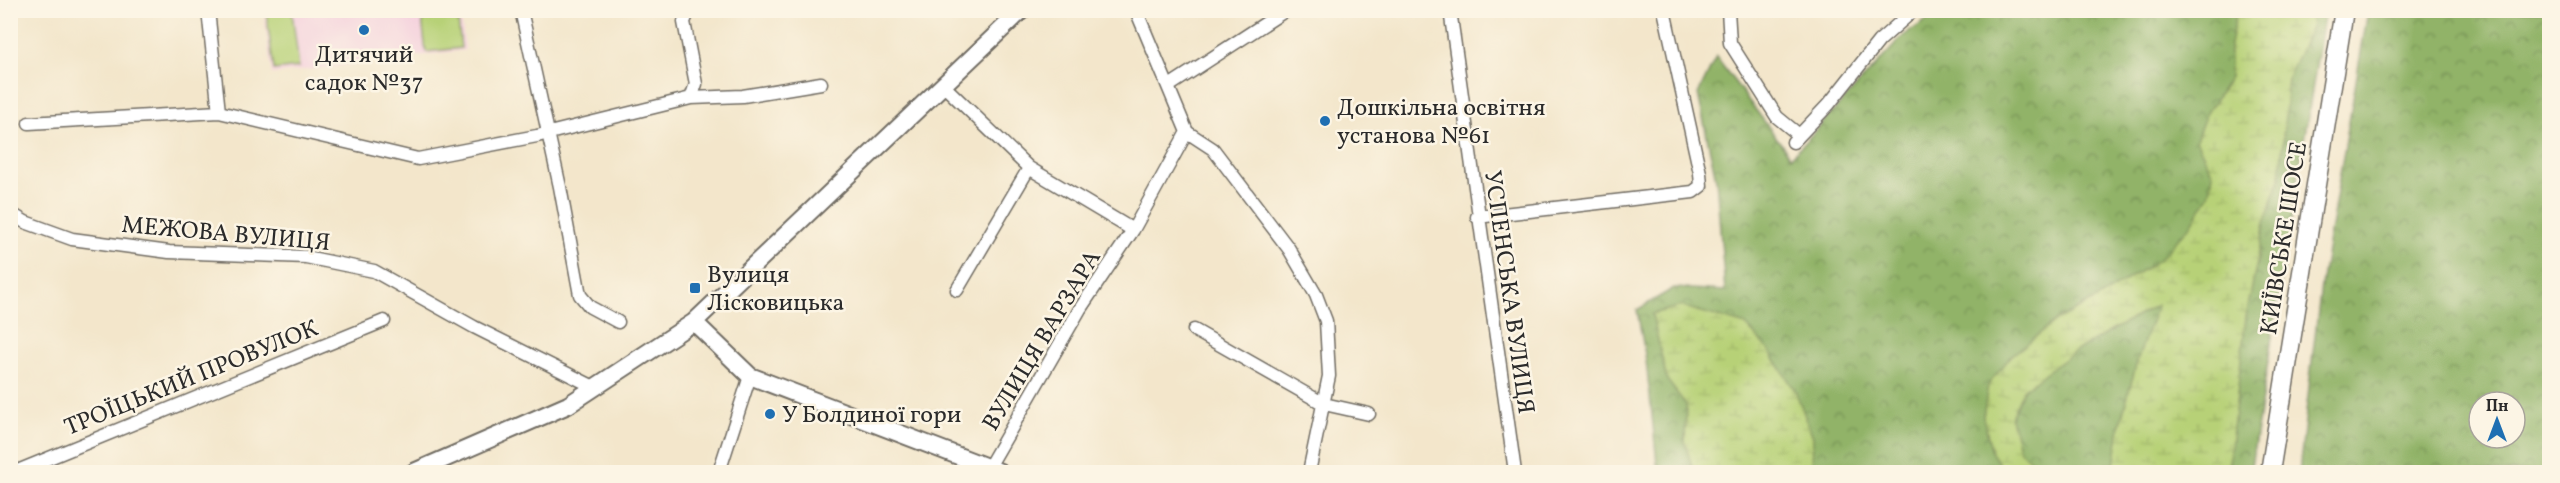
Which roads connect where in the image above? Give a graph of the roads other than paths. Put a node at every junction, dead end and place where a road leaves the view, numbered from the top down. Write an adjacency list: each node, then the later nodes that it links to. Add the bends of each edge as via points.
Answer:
1 (208, 10): 16 (street)
2 (521, 10): 19 (street)
3 (690, 10): 15 (street, via 684,22 696,84)
4 (1022, 10): 13 (main road)
5 (1136, 10): 14 (street)
6 (1450, 10): 22 (street, УСПЕНСЬКА ВУЛИЦЯ)
7 (1664, 10): 22 (street, via 1701,186 1693,192)
8 (1728, 10): 9 (street, via 1730,43 1777,117 1796,139 1879,41)
9 (1914, 10)
10 (2344, 10): 39 (main road, КИЇВСЬКЕ ШОСЕ)
11 (1279, 13): 14 (street)
12 (821, 83): 15 (street, via 743,96)
13 (943, 85): 20 (street); 27 (main road)
14 (1169, 86): 18 (street)
15 (691, 98): 19 (street)
16 (219, 112): 17 (street); 19 (street, via 418,159)
17 (30, 123)
18 (1187, 132): 23 (street, ВУЛИЦЯ ВАРЗАРА); 31 (street, via 1213,149 1289,249 1316,295 1326,321 1329,376)
19 (549, 133): 26 (street, via 580,296 590,307)
20 (1029, 168): 23 (street); 24 (street)
21 (10, 213): 30 (street, МЕЖОВА ВУЛИЦЯ, via 72,239 169,252 306,257 374,271)
22 (1477, 217): 38 (street, УСПЕНСЬКА ВУЛИЦЯ)
23 (1132, 230): 33 (street, ВУЛИЦЯ ВАРЗАРА, via 1080,309)
24 (957, 290)
25 (384, 321): 34 (street, ТРОЇЦЬКИЙ ПРОВУЛОК)
26 (618, 322)
27 (694, 322): 29 (main road); 30 (main road)
28 (1194, 330): 31 (street)
29 (750, 376): 33 (main road); 36 (street)
30 (594, 387): 35 (main road, via 568,405)
31 (1324, 404): 32 (street); 37 (street)
32 (1369, 414)
33 (991, 471)
34 (15, 472)
35 (414, 472)
36 (719, 472)
37 (1309, 472)
38 (1515, 472)
39 (2270, 472)

